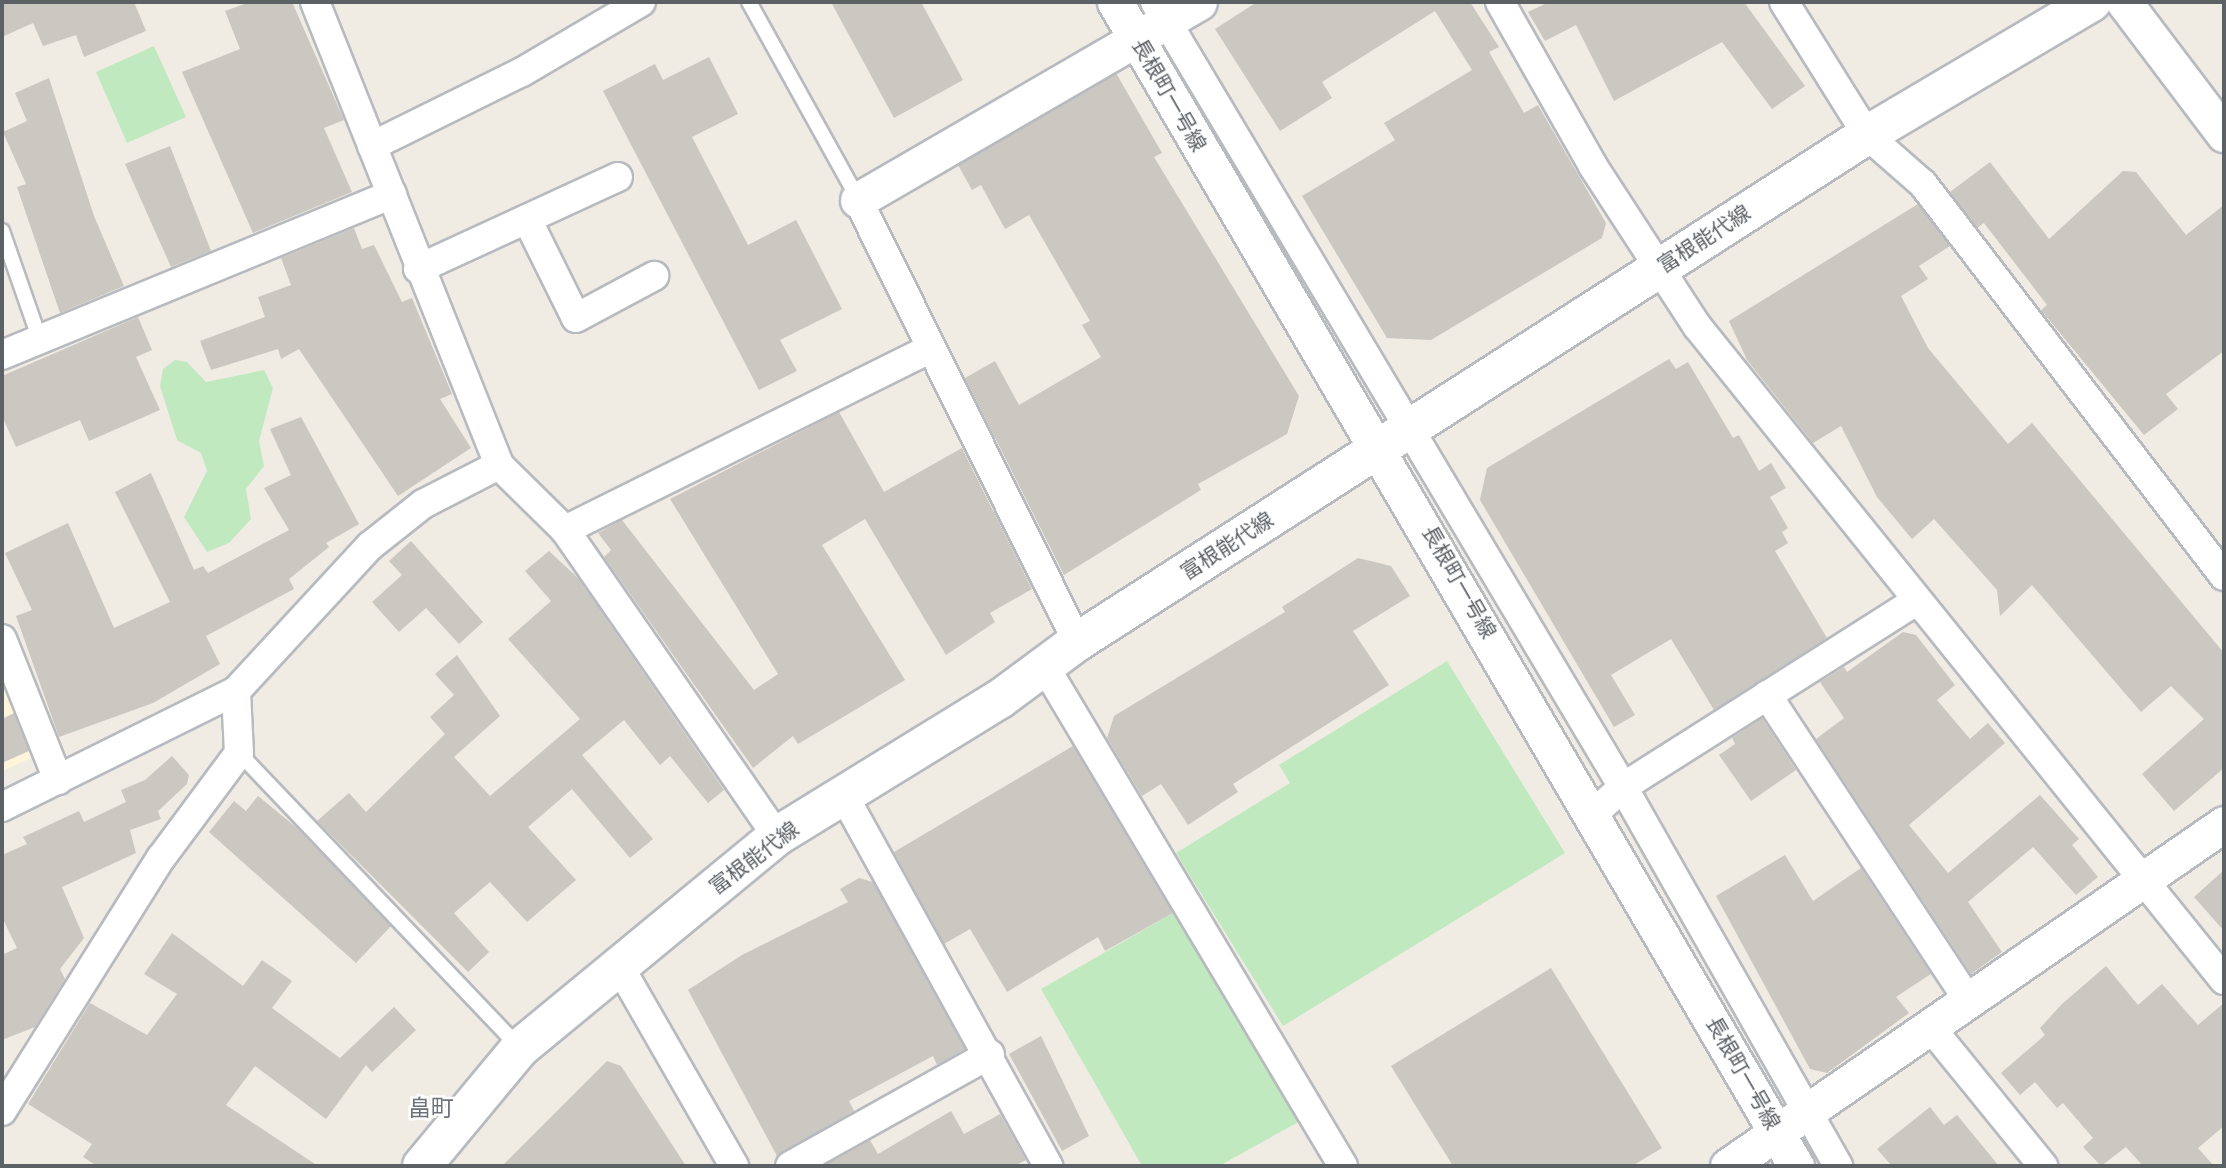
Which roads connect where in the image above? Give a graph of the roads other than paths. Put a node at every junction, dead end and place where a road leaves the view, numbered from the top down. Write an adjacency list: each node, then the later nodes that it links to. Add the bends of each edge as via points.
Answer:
1 (315, 2): 14 (street)
2 (641, 2): 14 (street, via 522,72)
3 (750, 2): 17 (lane)
4 (1115, 2): 11 (street, 長根町一号線)
5 (1199, 2): 10 (street)
6 (1500, 2): 20 (street)
7 (1784, 2): 13 (street)
8 (2092, 2): 13 (main road, 富根能代線)
9 (2124, 2): 12 (street)
10 (1161, 12): 11 (street); 26 (street)
11 (1138, 42): 17 (street); 27 (street, 長根町一号線)
12 (2224, 134)
13 (1867, 135): 20 (main road, 富根能代線); 30 (street, via 1923,184)
14 (372, 146): 16 (street)
15 (618, 177): 18 (street)
16 (392, 194): 21 (street); 23 (street)
17 (858, 200): 24 (street)
18 (527, 219): 21 (street); 22 (street, via 576,318)
19 (2, 231): 23 (lane)
20 (1657, 268): 26 (main road, 富根能代線); 31 (street)
21 (418, 269): 28 (street)
22 (654, 276)
23 (40, 340): 25 (street)
24 (929, 349): 29 (street); 33 (street)
25 (2, 355)
26 (1408, 431): 27 (main road, 富根能代線); 39 (street)
27 (1376, 449): 33 (main road, 富根能代線); 42 (street, 長根町一号線)
28 (499, 465): 29 (street); 35 (street, via 424,504 370,546)
29 (565, 530): 44 (street)
30 (2224, 576)
31 (1915, 602): 36 (street); 45 (street)
32 (2, 639): 38 (street)
33 (1077, 642): 34 (main road, 富根能代線)
34 (1045, 667): 40 (main road, 富根能代線); 59 (street)
35 (236, 691): 37 (street); 38 (street)
36 (1767, 695): 39 (street); 48 (street)
37 (239, 753): 50 (lane); 52 (street, via 161,858)
38 (58, 780): 41 (street)
39 (1623, 787): 42 (street); 53 (street)
40 (844, 796): 44 (main road, 富根能代線); 51 (street)
41 (2, 807)
42 (1593, 814): 54 (street, 長根町一号線)
43 (2224, 824): 45 (street)
44 (777, 836): 46 (main road, 富根能代線)
45 (2138, 880): 47 (street); 48 (street)
46 (618, 964): 50 (main road, 富根能代線); 56 (street)
47 (2224, 980)
48 (1969, 1001): 49 (street)
49 (1931, 1028): 53 (street); 63 (street)
50 (520, 1048): 55 (main road, 富根能代線)
51 (990, 1054): 57 (street); 58 (street)
52 (2, 1111)
53 (1809, 1114): 54 (street); 62 (street)
54 (1779, 1135): 60 (street); 61 (street, 長根町一号線)
55 (422, 1166)
56 (734, 1166)
57 (790, 1166)
58 (1048, 1166)
59 (1343, 1166)
60 (1728, 1166)
61 (1796, 1166)
62 (1838, 1166)
63 (2043, 1166)

